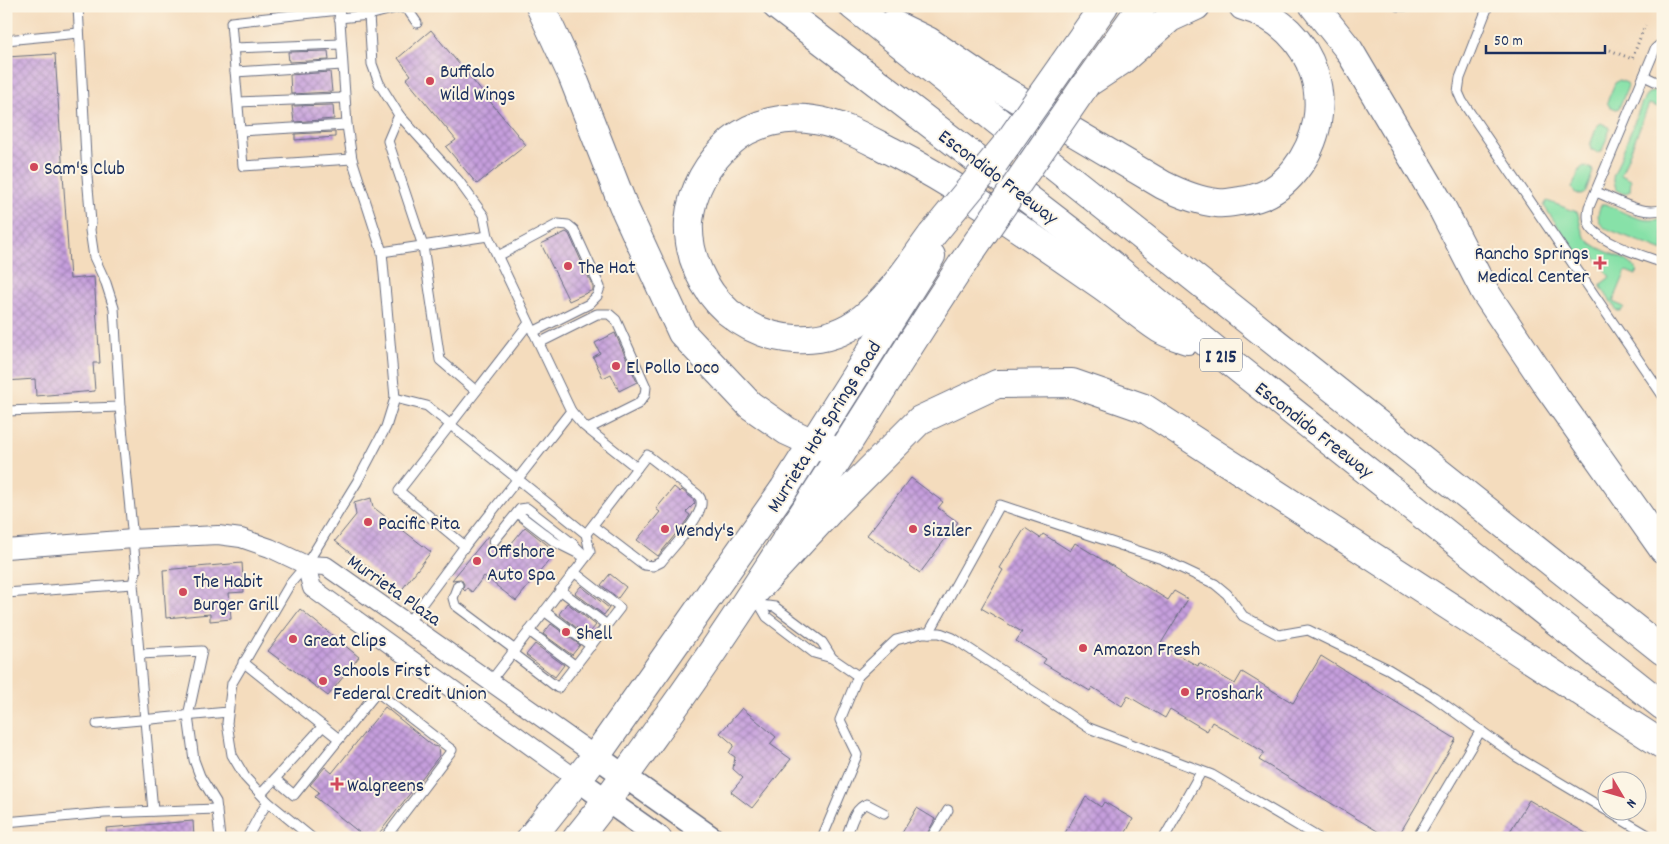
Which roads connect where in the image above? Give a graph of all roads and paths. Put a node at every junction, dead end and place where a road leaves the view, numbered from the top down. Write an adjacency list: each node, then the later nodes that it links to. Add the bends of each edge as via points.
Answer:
1 (78, 6): 18 (lane)
2 (540, 6): 54 (main road, via 572,76 623,205 682,333 750,405 787,431)
3 (777, 6): 45 (main road, Escondido Freeway / I 215, via 1082,240)
4 (853, 6): 80 (main road, Escondido Freeway / I 215)
5 (857, 6): 9 (main road, via 928,41 984,79 1163,186 1184,195 1220,203 1263,196 1277,188 1300,164 1318,122 1317,85 1306,54 1280,23)
6 (1104, 6): 38 (main road, bridge)
7 (1142, 6): 27 (main road, Murrieta Hot Springs Road)
8 (1196, 6): 27 (main road, via 1170,18 1121,61)
9 (1243, 6)
10 (1314, 6): 64 (main road, via 1348,50 1440,204 1485,292)
11 (1398, 6): 12 (lane)
12 (1405, 6)
13 (1488, 6): 47 (lane, via 1460,78 1458,92)
14 (339, 11): 15 (lane); 21 (lane); 22 (lane, via 231,22)
15 (369, 15): 16 (lane, via 400,7 408,10); 31 (lane, via 372,64 378,82)
16 (418, 23)
17 (1645, 25): 23 (path, via 1632,59)
18 (80, 34): 19 (lane); 49 (lane, via 90,230 94,256 114,308)
19 (6, 40)
20 (1663, 42): 26 (lane, via 1655,49)
21 (341, 44): 22 (lane); 24 (lane)
22 (233, 48): 25 (lane)
23 (1610, 50)
24 (342, 65): 25 (lane); 29 (lane)
25 (235, 72): 30 (lane)
26 (1644, 76): 28 (lane); 35 (lane)
27 (1086, 84): 55 (main road, Murrieta Hot Springs Road, bridge, via 963,263)
28 (1663, 85)
29 (344, 98): 30 (lane); 32 (lane)
30 (238, 102): 33 (lane)
31 (400, 114): 37 (lane, via 458,180 484,216); 39 (lane, via 388,141)
32 (347, 125): 33 (lane); 34 (lane)
33 (240, 131): 34 (lane, via 243,166)
34 (352, 159): 40 (lane)
35 (1596, 192): 36 (lane, via 1646,212); 42 (lane, via 1587,216 1597,234)
36 (1663, 209)
37 (488, 236): 39 (lane); 41 (lane)
38 (936, 238): 45 (main road, via 863,318 848,328 817,339 787,339 743,323 721,306 709,291 693,258 689,231 694,194 702,176 726,146 740,134 776,120 814,120 845,129 910,161 985,205 1162,330); 54 (main road, Murrieta Hot Springs Road)
39 (423, 246): 40 (lane); 46 (lane, via 440,360)
40 (382, 252): 48 (lane)
41 (498, 256): 43 (lane); 43 (lane, via 558,224 568,225 574,230 600,288 589,304)
42 (1663, 263)
43 (531, 328): 44 (lane); 46 (lane)
44 (539, 343): 51 (lane); 53 (lane, via 597,314 609,314 616,320 646,387 645,395 638,404)
45 (1218, 353): 87 (main road, Escondido Freeway / I 215)
46 (476, 391): 52 (lane)
47 (1663, 396)
48 (395, 398): 52 (lane, via 427,406); 66 (lane, via 386,427 357,482)
49 (120, 406): 50 (lane); 60 (lane)
50 (6, 410)
51 (571, 411): 53 (lane); 57 (lane)
52 (450, 425): 57 (lane); 62 (lane, via 398,490)
53 (588, 429): 56 (lane)
54 (813, 444): 55 (main road); 96 (main road, Murrieta Hot Springs Road)
55 (841, 453): 72 (main road, Murrieta Hot Springs Road)
56 (638, 468): 58 (lane); 58 (lane, via 647,455 697,494 701,501 695,519 661,562 644,566)
57 (517, 480): 59 (lane); 62 (lane)
58 (592, 526): 59 (lane)
59 (586, 534): 65 (lane, via 590,552)
60 (134, 539): 63 (street, Murrieta Plaza); 66 (street, Murrieta Plaza, via 218,535 241,538); 68 (lane)
61 (494, 541): 65 (lane, via 517,513 554,542)
62 (465, 546): 74 (lane)
63 (6, 549)
64 (1663, 549)
65 (586, 557): 67 (lane)
66 (306, 565): 74 (street, Murrieta Plaza, via 326,566); 83 (lane, via 290,584); 100 (street, via 312,588)
67 (574, 572): 70 (lane); 75 (lane, via 620,608)
68 (134, 584): 71 (lane); 81 (lane)
69 (458, 585): 79 (lane, via 453,598 455,605)
70 (560, 590): 73 (lane); 75 (lane)
71 (6, 593)
72 (755, 602): 82 (lane, via 767,618 814,654); 82 (lane, via 775,607 822,642); 95 (main road, via 833,507 920,420 998,384 1072,383 1144,408); 98 (main road, Murrieta Hot Springs Road)
73 (544, 611): 76 (lane); 78 (lane)
74 (407, 624): 86 (street, Murrieta Plaza)
75 (607, 625): 78 (lane)
76 (529, 631): 79 (lane); 84 (lane)
77 (930, 633): 85 (lane, via 896,640); 93 (lane, via 1000,505 1162,559 1215,584 1250,620 1279,635 1308,630 1388,669); 97 (lane, via 953,638 1089,728)
78 (591, 646): 84 (lane)
79 (514, 651): 84 (lane, via 558,688); 86 (lane)
80 (1663, 651)
81 (140, 654): 89 (lane, via 202,651); 90 (lane)
82 (832, 658): 85 (lane)
83 (243, 662): 88 (lane, via 232,683); 92 (lane)
84 (576, 666)
85 (858, 676): 119 (lane, via 840,720 857,755)
86 (490, 682): 96 (street, Murrieta Plaza)
87 (1663, 706)
88 (228, 712): 89 (lane); 101 (lane, via 232,755 245,777)
89 (188, 716): 90 (lane); 105 (lane, via 194,760)
90 (146, 719): 91 (lane); 107 (lane)
91 (97, 724)
92 (323, 726): 94 (lane); 99 (lane)
93 (1481, 730): 104 (lane, via 1518,757); 124 (lane)
94 (339, 739): 99 (lane, via 294,795); 114 (lane, via 377,692 452,750)
95 (1663, 745)
96 (596, 756): 98 (street); 100 (main road, Murrieta Hot Springs Road)
97 (1201, 772): 122 (lane); 123 (lane, via 1212,775)
98 (625, 776): 102 (main road, Murrieta Hot Springs Road); 118 (street)
99 (276, 779): 101 (lane)
100 (578, 780): 102 (street); 115 (main road, Murrieta Hot Springs Road)
101 (261, 794): 103 (lane)
102 (607, 801): 116 (main road, Murrieta Hot Springs Road); 117 (street)
103 (268, 802): 112 (lane); 113 (lane)
104 (1596, 804)
105 (217, 809): 107 (lane); 111 (lane)
106 (948, 810): 121 (lane)
107 (153, 811): 109 (lane)
108 (884, 813): 120 (lane, via 867,804 860,806)
109 (6, 822)
110 (1626, 822): 125 (lane)
111 (220, 838)
112 (247, 838)
113 (312, 838)
114 (385, 838)
115 (531, 838)
116 (577, 838)
117 (660, 838)
118 (712, 838)
119 (822, 838)
120 (846, 838)
121 (931, 838)
122 (1164, 838)
123 (1319, 838)
124 (1417, 838)
125 (1653, 838)

